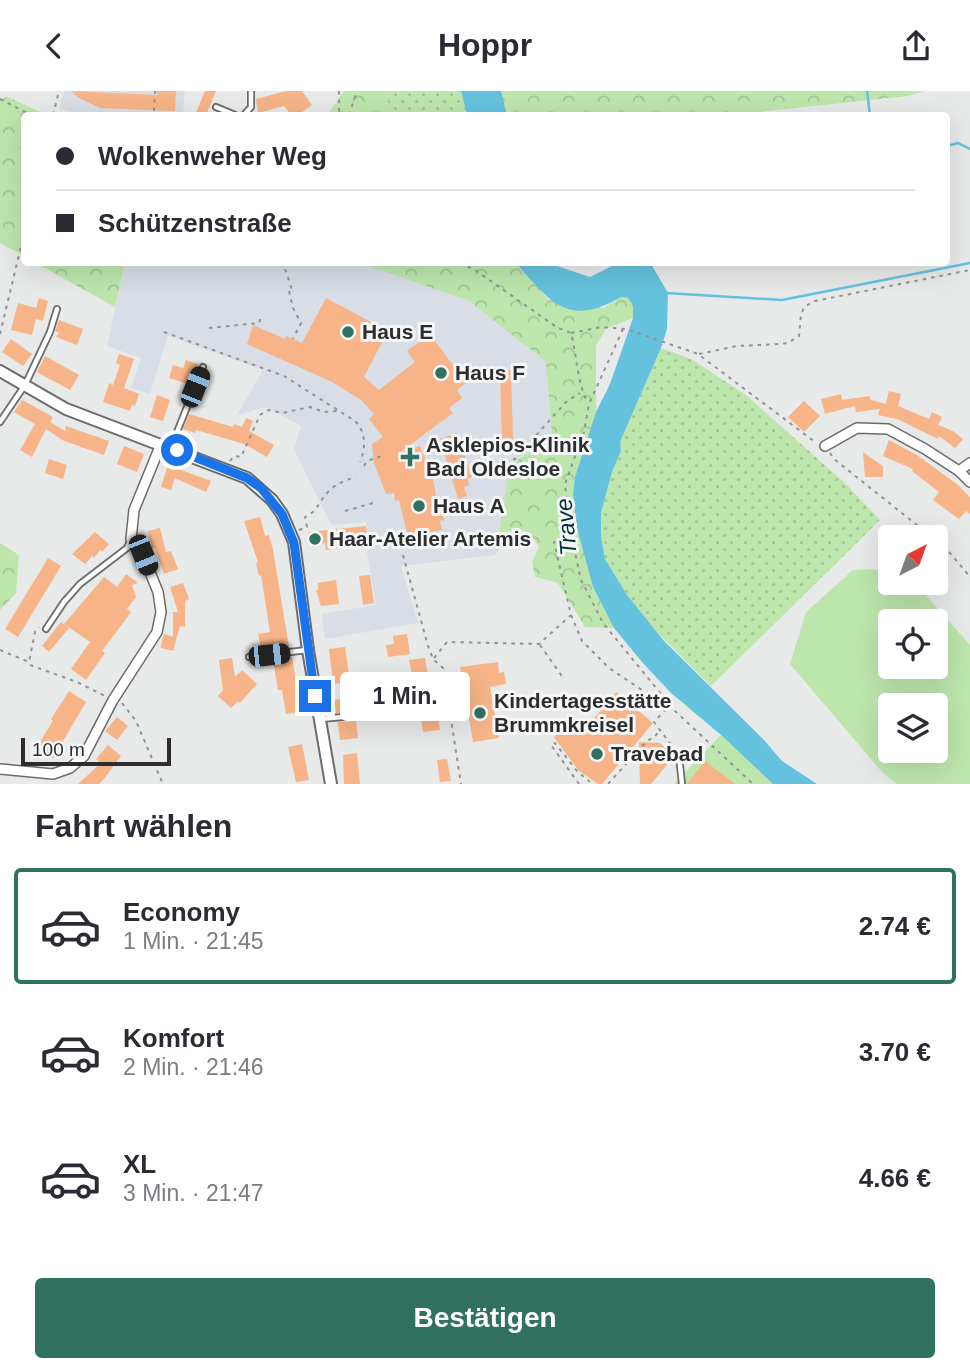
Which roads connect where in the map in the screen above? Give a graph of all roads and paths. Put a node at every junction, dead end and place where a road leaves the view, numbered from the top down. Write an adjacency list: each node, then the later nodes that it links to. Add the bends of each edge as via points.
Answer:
1 (59, 91): 10 (path)
2 (155, 91): 8 (path)
3 (251, 91): 12 (lane)
4 (339, 91): 13 (path)
5 (357, 91): 14 (path)
6 (0, 99): 9 (path)
7 (216, 107): 11 (lane)
8 (154, 111)
9 (25, 112)
10 (54, 112)
11 (228, 112)
12 (247, 112)
13 (340, 112)
14 (350, 112)
15 (21, 246): 25 (path)
16 (281, 266): 26 (path, via 301,323)
17 (466, 266): 24 (path)
18 (970, 270): 27 (path, via 815,301 804,307 799,336 788,343 737,346)
19 (57, 309): 30 (lane)
20 (261, 317): 21 (path, via 259,323)
21 (209, 328)
22 (625, 329): 24 (path, via 601,327); 27 (path); 32 (path)
23 (164, 332): 33 (path, via 284,376)
24 (571, 333): 31 (path)
25 (0, 334)
26 (293, 339)
27 (698, 355): 36 (path, via 811,441)
28 (203, 367): 35 (lane)
29 (0, 371): 30 (street)
30 (25, 386): 34 (lane); 35 (street, via 66,409)
31 (582, 391): 32 (path); 40 (path, via 566,402 515,460)
32 (589, 404): 49 (path, via 565,484)
33 (339, 411): 38 (path, via 360,427 364,452); 42 (path, via 310,407 282,413 264,411 241,457 234,456)
34 (0, 422)
35 (166, 446): 42 (street); 51 (street, via 134,510)
36 (825, 446): 43 (street, via 857,428 888,429); 48 (path, via 834,459)
37 (382, 456): 41 (path)
38 (360, 462)
39 (970, 463): 43 (street)
40 (488, 465)
41 (364, 466)
42 (225, 467): 50 (street, via 247,478 272,500)
43 (959, 471): 45 (street)
44 (356, 477): 50 (path, via 338,483 305,517 307,527)
45 (970, 482)
46 (373, 503): 47 (path)
47 (345, 511)
48 (917, 525)
49 (570, 530): 55 (path, via 554,542); 65 (path, via 581,580 603,623)
50 (291, 533): 59 (street)
51 (131, 539): 56 (lane, via 127,548 80,584); 63 (street, via 143,555 161,613 157,632)
52 (948, 551): 54 (path)
53 (403, 555): 61 (path)
54 (970, 577)
55 (571, 615): 57 (path); 64 (path, via 582,641 594,654)
56 (46, 629)
57 (539, 644): 61 (path, via 447,642); 62 (path)
58 (0, 650): 63 (path)
59 (308, 650): 60 (lane); 67 (street)
60 (249, 657)
61 (433, 659): 74 (path, via 443,668)
62 (564, 678)
63 (114, 698): 70 (street, via 84,756 70,768 53,773); 73 (path, via 136,721)
64 (667, 708): 65 (path); 68 (path, via 654,722)
65 (675, 711): 78 (path)
66 (388, 713): 67 (lane)
67 (319, 719): 71 (street)
68 (660, 729): 69 (path); 76 (path)
69 (679, 756): 77 (lane)
70 (0, 769)
71 (329, 781)
72 (590, 782): 75 (path, via 555,743 551,745)
73 (165, 784)
74 (461, 784)
75 (579, 784)
76 (607, 784)
77 (682, 784)
78 (753, 784)

